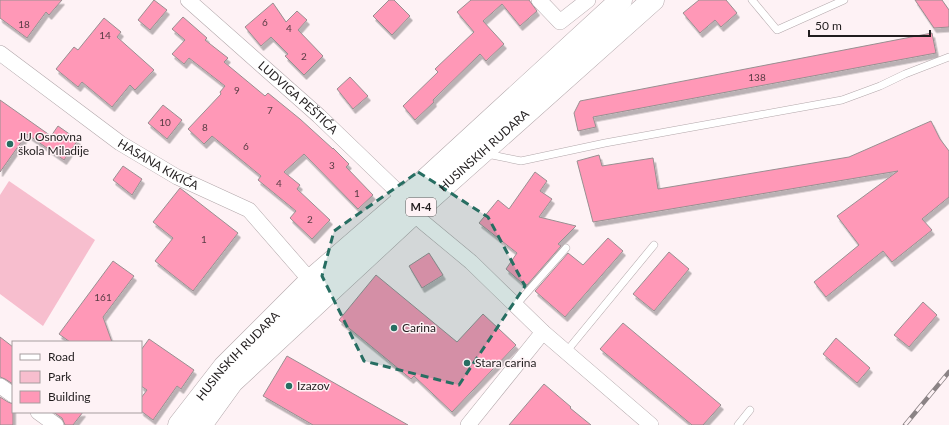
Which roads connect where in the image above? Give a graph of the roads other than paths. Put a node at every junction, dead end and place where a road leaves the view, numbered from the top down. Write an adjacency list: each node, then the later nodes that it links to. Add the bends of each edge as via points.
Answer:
1 (188, 0): 11 (street, LUDVIGA PEŠTIĆA, via 319,116 397,191)
2 (539, 0): 3 (street, via 560,22)
3 (588, 0)
4 (620, 0): 11 (main road, HUSINSKIH RUDARA / M-4)
5 (653, 0): 10 (main road, HUSINSKIH RUDARA / M-4)
6 (752, 0): 7 (lane, via 777,30)
7 (844, 0)
8 (0, 53): 14 (street, HASANA KIKIĆA, via 120,143 177,177 249,210)
9 (949, 57): 10 (lane, via 842,100 521,161)
10 (481, 153): 11 (main road, HUSINSKIH RUDARA / M-4)
11 (408, 208): 14 (main road, HUSINSKIH RUDARA / M-4); 15 (street, LUDVIGA PEŠTIĆA); 24 (main road, HUSINSKIH RUDARA / M-4, via 232,382)
12 (654, 245): 17 (lane)
13 (566, 248): 15 (lane)
14 (312, 279): 23 (main road, HUSINSKIH RUDARA / M-4, via 224,367)
15 (516, 305): 16 (street, LUDVIGA PEŠTIĆA)
16 (543, 332): 17 (street, LUDVIGA PEŠTIĆA); 25 (street)
17 (566, 352): 26 (street, LUDVIGA PEŠTIĆA)
18 (0, 386): 19 (street)
19 (12, 394)
20 (750, 410): 27 (lane)
21 (39, 413): 22 (street)
22 (56, 425)
23 (179, 425)
24 (201, 425)
25 (468, 425)
26 (651, 425)
27 (738, 425)

